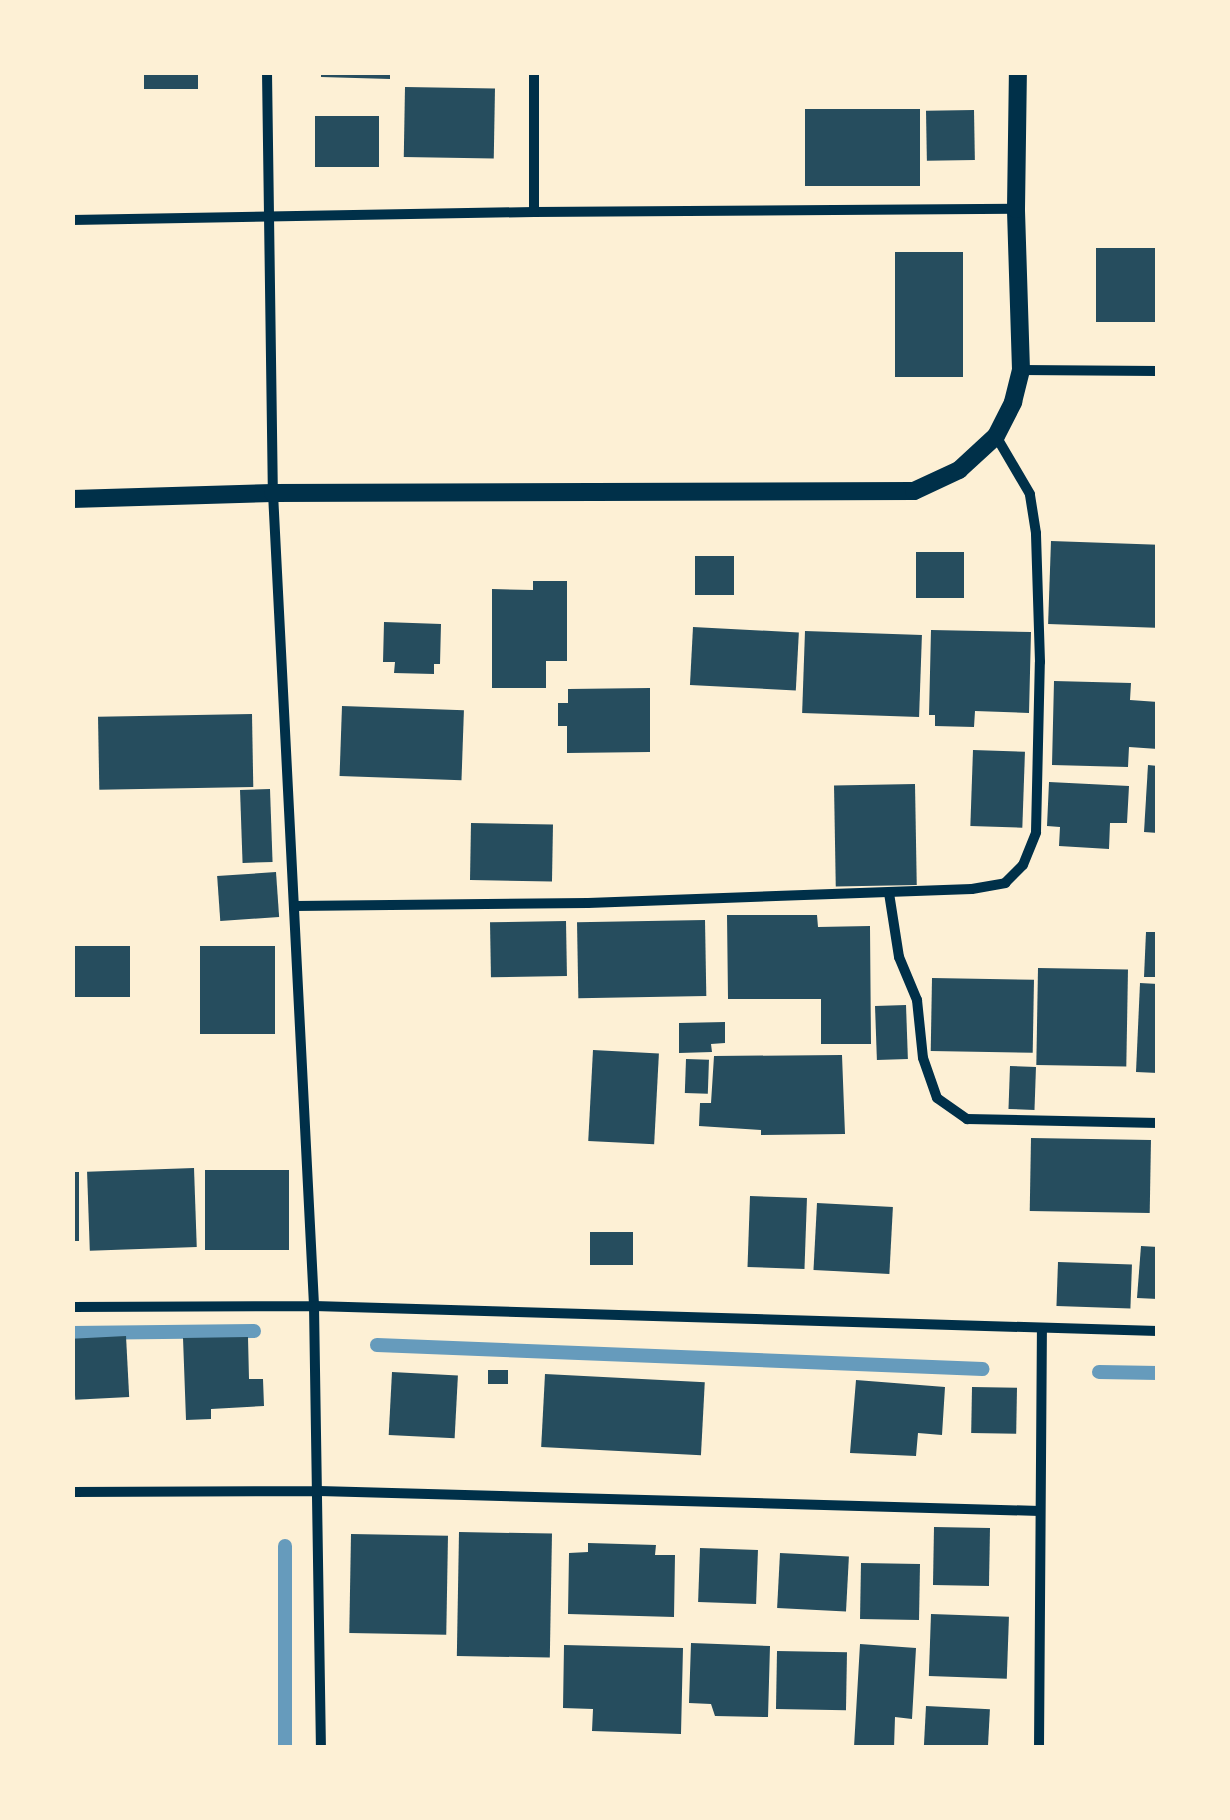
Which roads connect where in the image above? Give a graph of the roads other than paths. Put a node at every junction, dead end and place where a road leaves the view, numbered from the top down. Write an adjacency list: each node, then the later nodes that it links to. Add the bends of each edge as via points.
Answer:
1 (267, 72): 6 (street)
2 (534, 72): 5 (street)
3 (1018, 72): 4 (street)
4 (1016, 209): 5 (street); 8 (street)
5 (534, 212): 6 (street)
6 (272, 219): 7 (street); 11 (street)
7 (72, 220)
8 (1021, 370): 9 (street); 10 (street)
9 (1158, 371)
10 (996, 436): 11 (street, via 959,470 914,491); 13 (street, via 1030,494 1036,533 1036,832 1006,883)
11 (273, 493): 12 (street); 14 (street)
12 (72, 499)
13 (889, 893): 14 (street); 15 (street, via 937,1098 967,1119)
14 (295, 906): 16 (street)
15 (1158, 1123)
16 (314, 1306): 17 (street); 18 (street); 20 (street)
17 (72, 1307)
18 (1042, 1328): 19 (street); 22 (street)
19 (1158, 1331)
20 (319, 1491): 21 (street); 22 (street); 23 (street)
21 (72, 1492)
22 (1040, 1511): 24 (street)
23 (321, 1748)
24 (1039, 1748)

